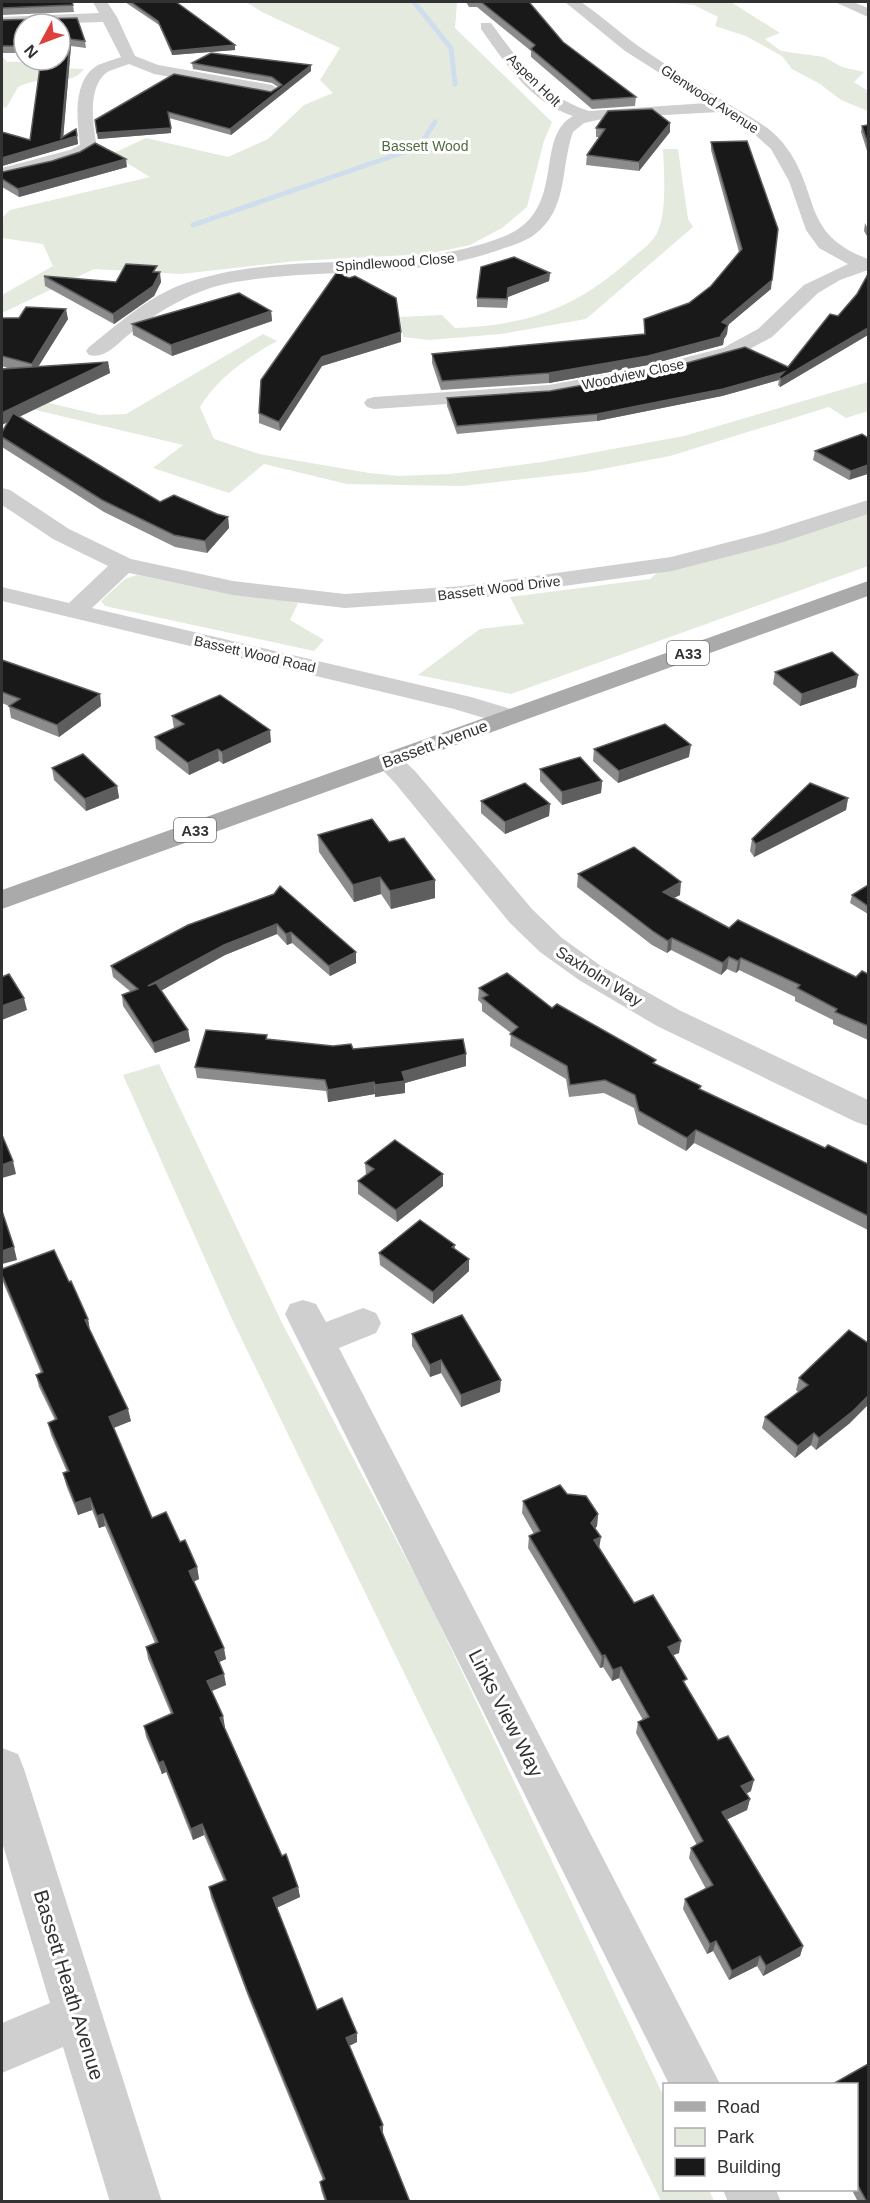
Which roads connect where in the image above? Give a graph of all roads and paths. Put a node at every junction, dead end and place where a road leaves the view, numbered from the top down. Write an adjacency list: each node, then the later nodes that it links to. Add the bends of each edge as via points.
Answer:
1 (100, 2): 5 (street)
2 (572, 2): 10 (street, Glenwood Avenue, via 618,39)
3 (842, 2): 4 (street)
4 (868, 13)
5 (110, 17): 6 (street); 8 (street)
6 (2, 21)
7 (483, 29): 11 (street, Aspen Holt, via 554,104)
8 (129, 59): 9 (street, via 154,69); 12 (street, via 102,69 89,82 89,147)
9 (272, 90)
10 (724, 107): 11 (street); 13 (street, Glenwood Avenue, via 776,145 792,167 810,226 822,241)
11 (588, 116): 14 (street, Spindlewood Close, via 565,131 552,203 519,237 455,259 271,270 212,282 171,297)
12 (2, 173)
13 (866, 264): 15 (street, Woodview Close, via 832,276 811,289 765,333 730,352 649,373 549,391)
14 (97, 343)
15 (374, 403)
16 (2, 495): 18 (street, Bassett Wood Drive, via 61,534)
17 (868, 507): 18 (street, Bassett Wood Drive, via 672,564 403,599 345,601 289,596)
18 (124, 565): 21 (street)
19 (868, 588): 22 (main road, Bassett Avenue / A33)
20 (2, 594): 21 (street, Bassett Wood Road)
21 (74, 611): 22 (street, Bassett Wood Road)
22 (508, 717): 23 (main road, Bassett Avenue / A33)
23 (388, 761): 24 (main road, Bassett Avenue / A33); 25 (street, Saxholm Way, via 521,916 590,974 668,1018)
24 (2, 900)
25 (868, 1114)
26 (363, 1323): 30 (street, Links View Way, via 310,1327)
27 (2, 1769): 28 (street, Bassett Heath Avenue)
28 (79, 2014): 29 (street); 31 (street, Bassett Heath Avenue)
29 (2, 2048)
30 (694, 2083)
31 (136, 2202)

